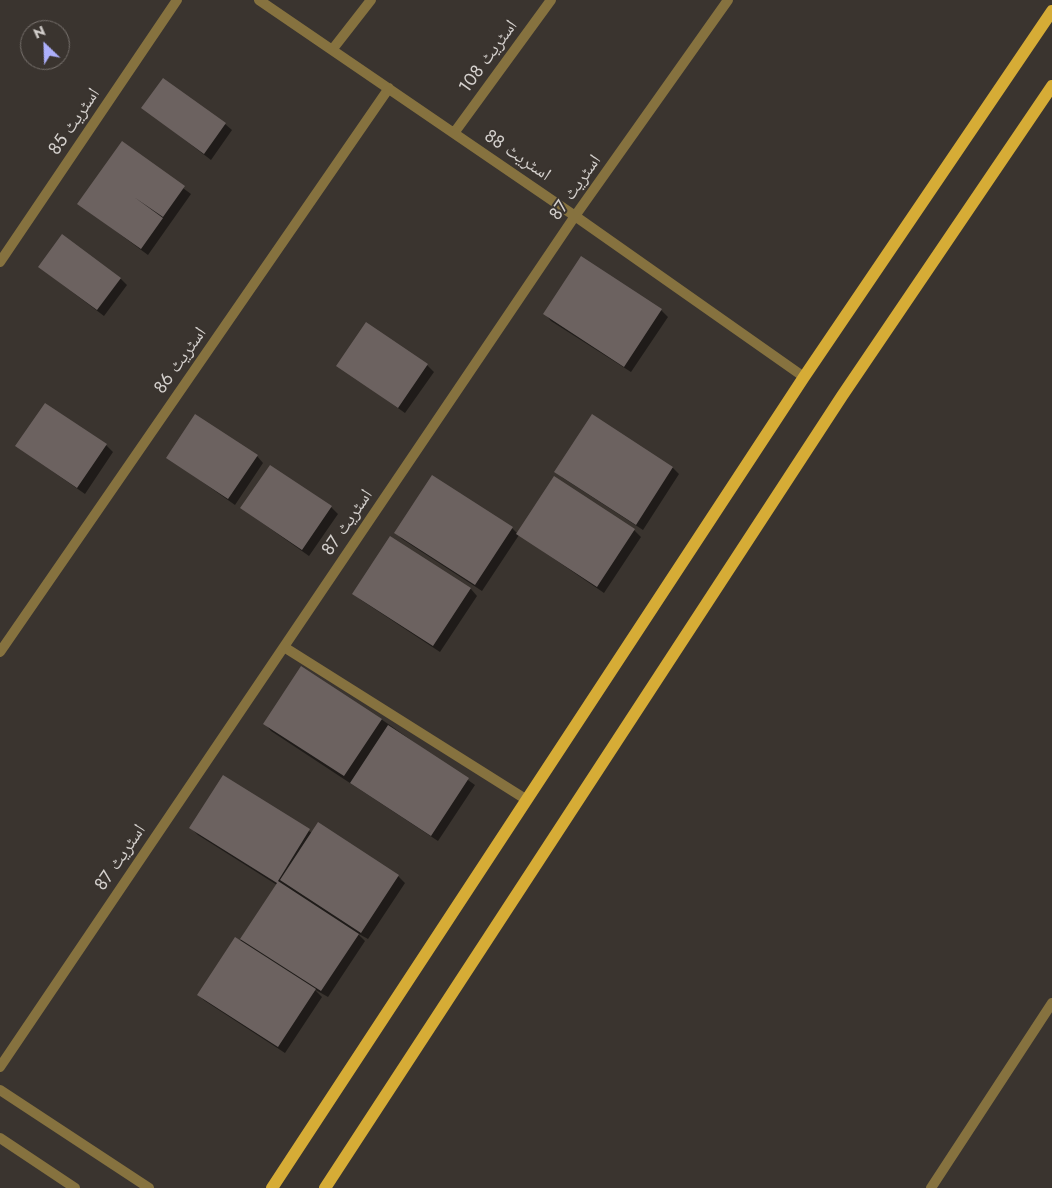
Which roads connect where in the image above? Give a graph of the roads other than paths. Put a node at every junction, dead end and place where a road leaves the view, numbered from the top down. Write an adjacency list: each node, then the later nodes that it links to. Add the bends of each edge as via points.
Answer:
1 (177, 0): 12 (street, اسٹریٹ 85)
2 (259, 0): 7 (street, اسٹریٹ 88)
3 (371, 0): 7 (street)
4 (551, 0): 10 (street, اسٹریٹ 108)
5 (728, 0): 11 (street, اسٹریٹ 87)
6 (1052, 11): 13 (main road)
7 (332, 50): 9 (street, اسٹریٹ 88)
8 (1052, 86): 24 (main road, via 842,396)
9 (389, 88): 10 (street, اسٹریٹ 88); 15 (street, اسٹریٹ 86)
10 (454, 133): 11 (street, اسٹریٹ 88)
11 (575, 216): 13 (street, اسٹریٹ 88); 14 (street, اسٹریٹ 87)
12 (0, 262)
13 (804, 376): 16 (main road)
14 (284, 647): 16 (street); 18 (street, اسٹریٹ 87)
15 (0, 652)
16 (526, 800): 23 (main road)
17 (1052, 1004): 25 (street)
18 (0, 1067)
19 (0, 1090): 22 (street)
20 (0, 1138): 21 (street)
21 (75, 1188)
22 (149, 1188)
23 (272, 1188)
24 (326, 1188)
25 (931, 1188)

